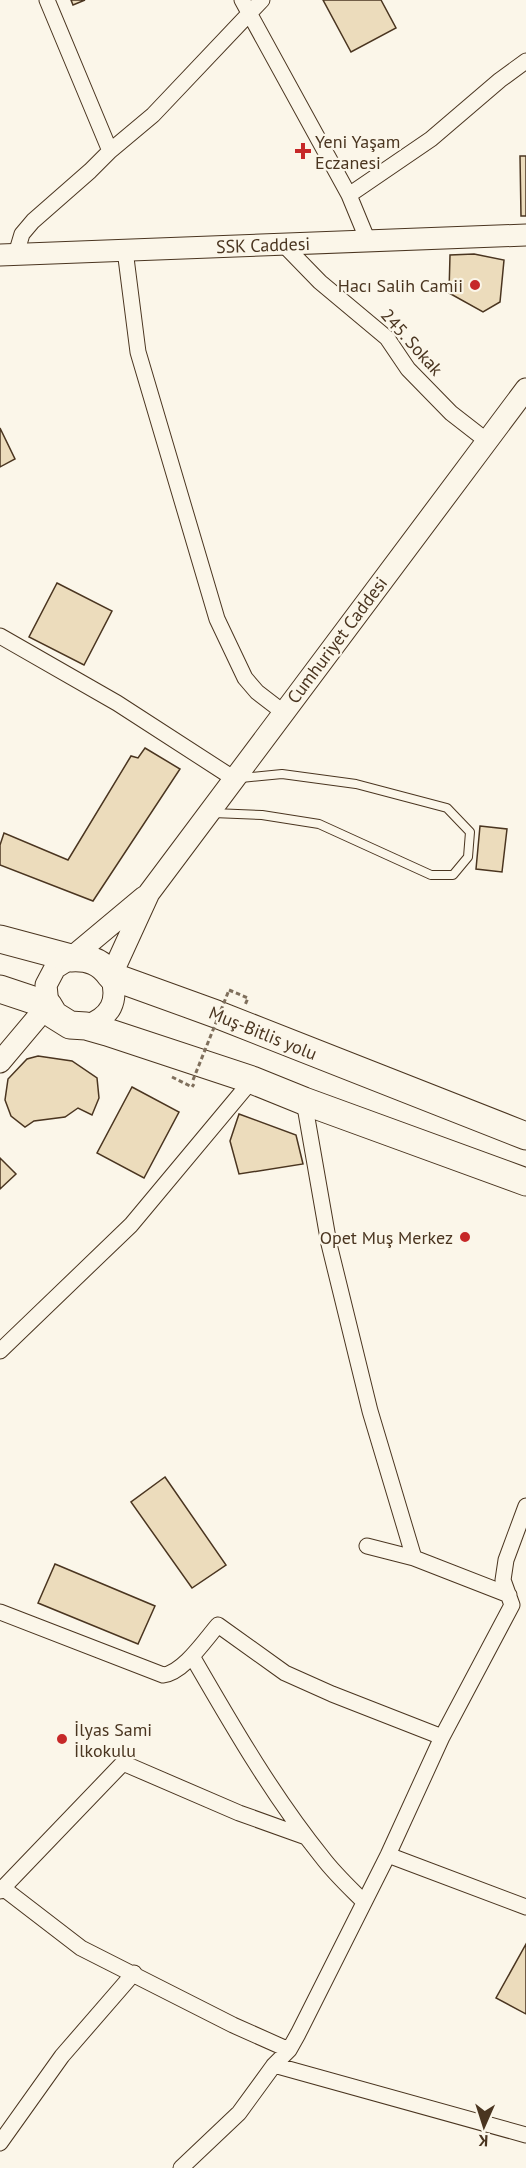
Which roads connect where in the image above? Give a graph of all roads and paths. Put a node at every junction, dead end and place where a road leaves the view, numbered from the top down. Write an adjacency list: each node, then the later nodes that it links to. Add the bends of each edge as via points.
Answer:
1 (47, 0): 5 (street)
2 (262, 0): 3 (street)
3 (246, 7): 5 (street, via 153,115); 6 (street)
4 (526, 61): 6 (street, via 431,138)
5 (110, 151): 11 (street, via 33,221)
6 (349, 195): 8 (street)
7 (526, 235): 8 (street, SSK Caddesi)
8 (368, 241): 9 (street, SSK Caddesi)
9 (283, 244): 10 (street, SSK Caddesi); 13 (street, 245. Sokak, via 320,282 387,339 408,369 451,413)
10 (125, 250): 11 (street, SSK Caddesi); 15 (street, via 138,352 217,619 245,678)
11 (8, 254)
12 (526, 389): 13 (street, Cumhuriyet Caddesi)
13 (487, 441): 15 (street, Cumhuriyet Caddesi)
14 (0, 636): 16 (street, via 117,703)
15 (283, 712): 16 (street, Cumhuriyet Caddesi)
16 (233, 778): 17 (street, Cumhuriyet Caddesi); 17 (lane, via 282,774 356,784 447,808 470,832 468,858 453,874 431,875 320,824 262,815)
17 (209, 813): 18 (street, Cumhuriyet Caddesi)
18 (149, 892): 20 (street, Cumhuriyet Caddesi); 21 (street, Cumhuriyet Caddesi)
19 (0, 939): 20 (highway, Muş-Bitlis yolu)
20 (71, 958): 21 (highway, Muş-Bitlis yolu, via 94,960); 24 (street, Cumhuriyet Caddesi, via 49,976)
21 (111, 976): 25 (street, Cumhuriyet Caddesi, via 112,1004 97,1022); 30 (highway, Muş-Bitlis yolu)
22 (0, 989): 24 (highway)
23 (248, 998): 27 (path, bridge, via 229,990)
24 (48, 1005): 25 (highway, via 63,1022); 26 (street)
25 (86, 1026): 28 (highway)
26 (0, 1062)
27 (193, 1080)
28 (252, 1080): 29 (highway); 32 (street, via 131,1225)
29 (304, 1101): 31 (highway); 35 (street, via 329,1244 370,1410)
30 (526, 1136)
31 (526, 1182)
32 (0, 1351)
33 (526, 1506): 36 (street, via 506,1560 503,1580)
34 (367, 1546): 35 (street)
35 (414, 1558): 36 (street)
36 (516, 1603): 39 (street)
37 (0, 1612): 38 (street, via 163,1676)
38 (192, 1656): 39 (street, via 218,1625 285,1672); 40 (street, via 246,1749)
39 (442, 1737): 41 (street)
40 (306, 1837): 42 (street, via 123,1763); 43 (street)
41 (388, 1855): 43 (street); 44 (street)
42 (2, 1889): 45 (street, via 81,1948)
43 (363, 1901): 46 (street)
44 (526, 1907)
45 (134, 1973): 46 (street); 49 (street, via 62,2056)
46 (290, 2050): 47 (street)
47 (274, 2065): 48 (street); 50 (street, via 239,2113)
48 (525, 2132)
49 (0, 2143)
50 (181, 2168)

